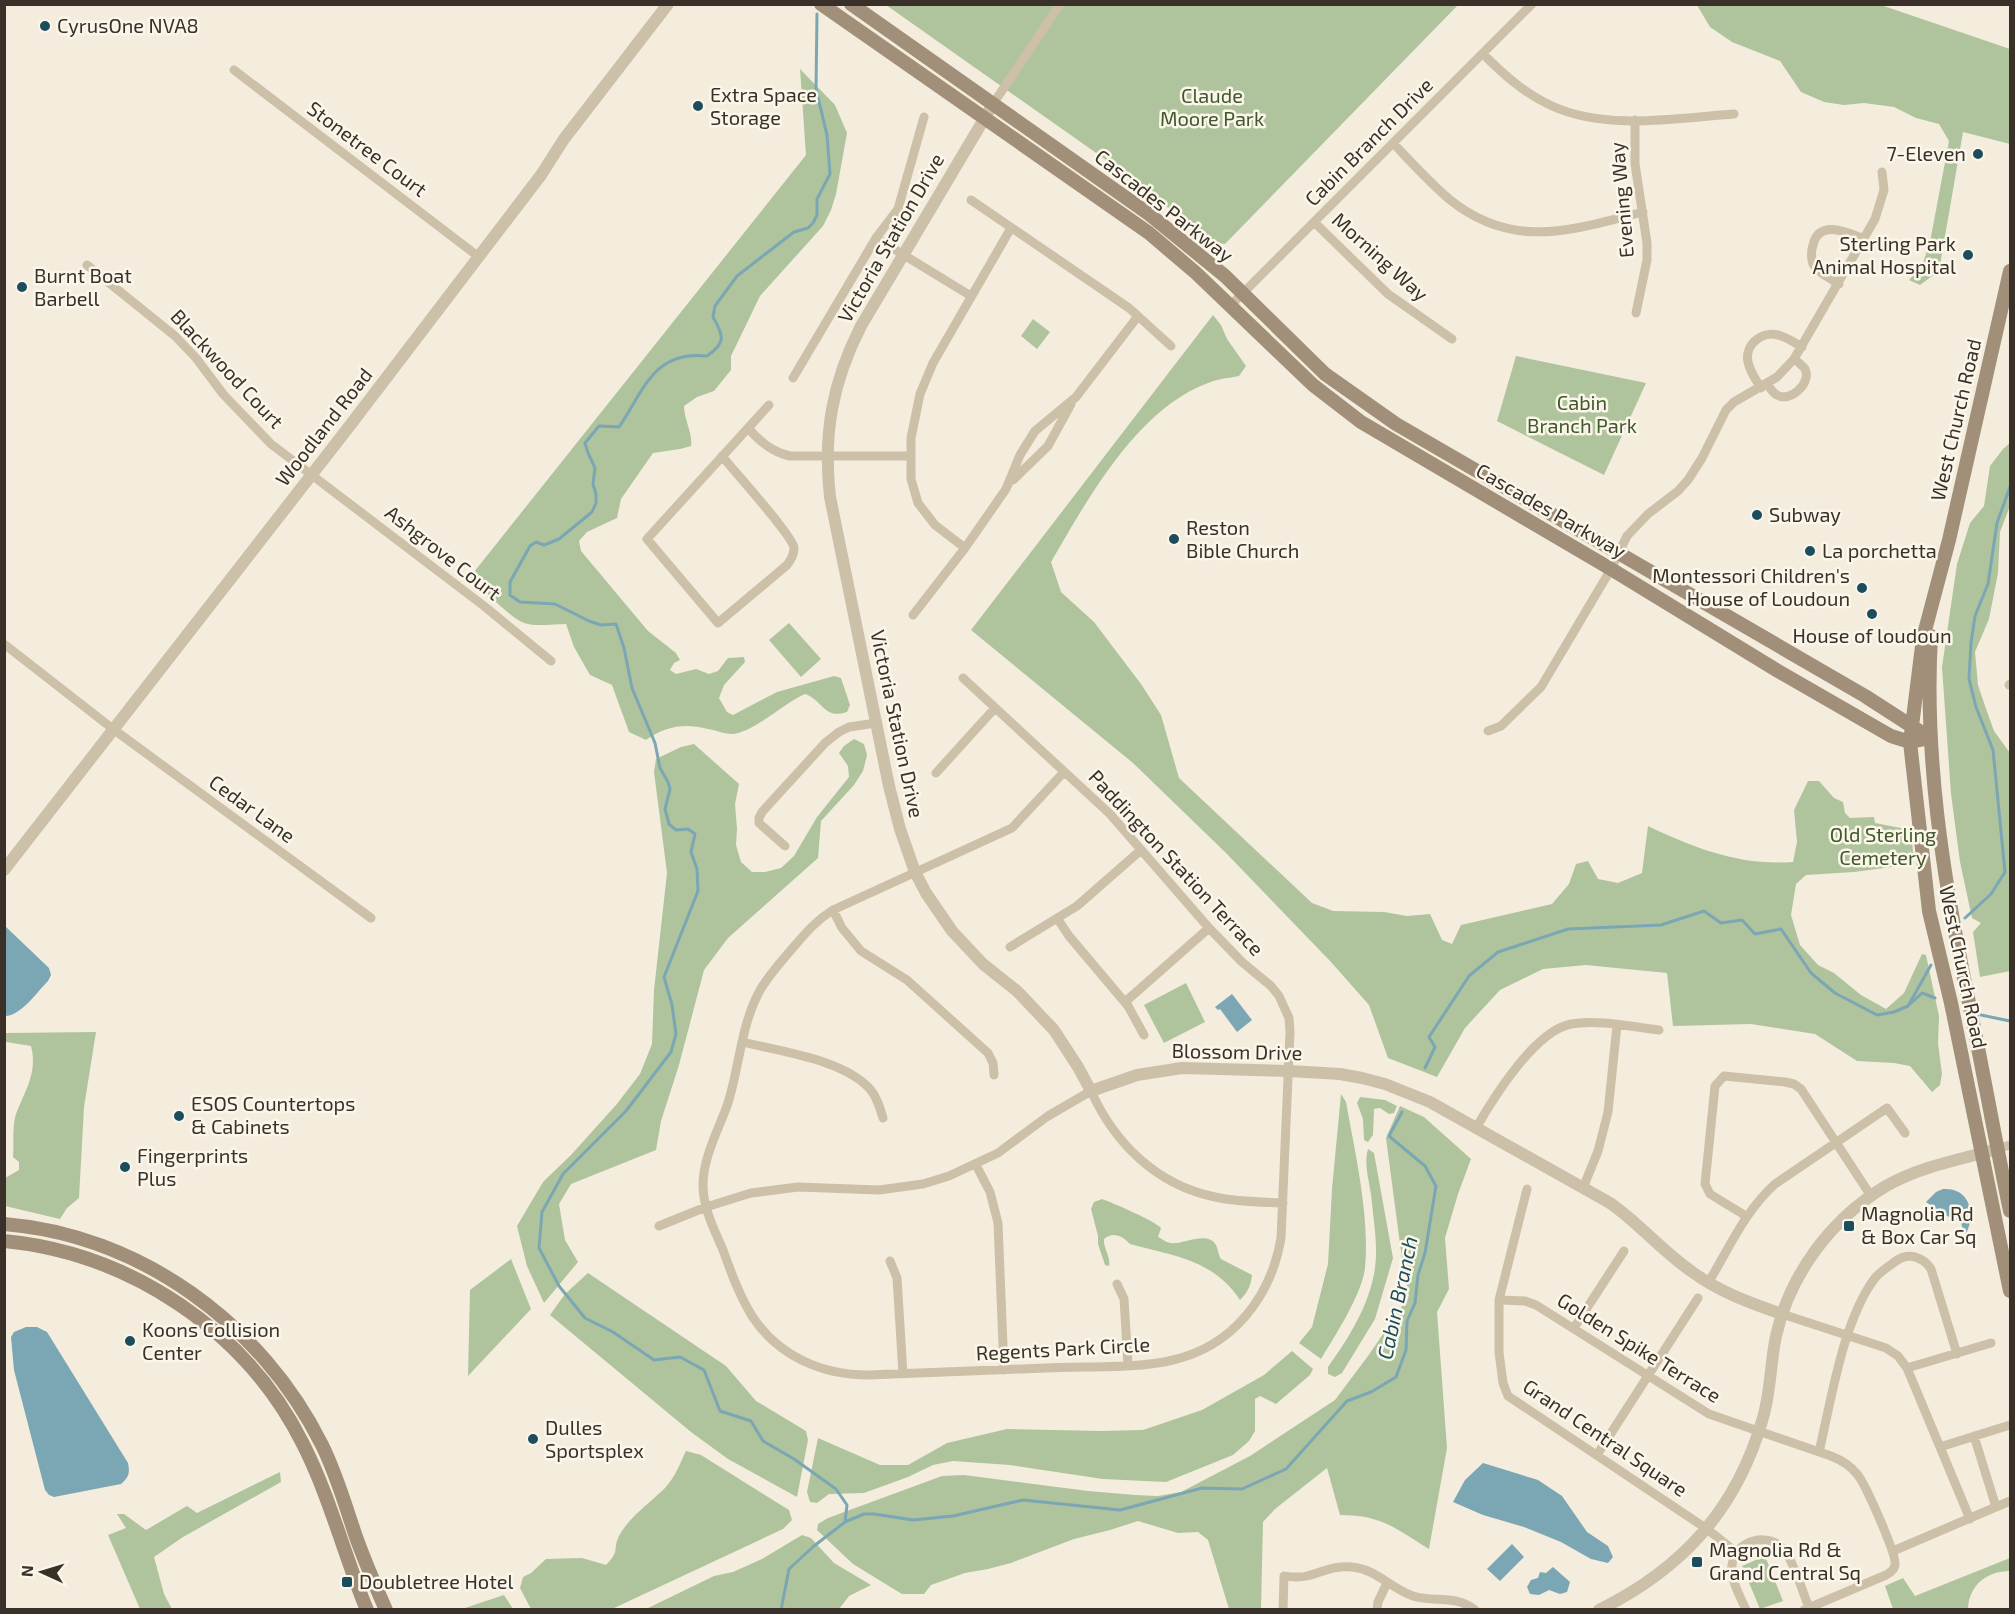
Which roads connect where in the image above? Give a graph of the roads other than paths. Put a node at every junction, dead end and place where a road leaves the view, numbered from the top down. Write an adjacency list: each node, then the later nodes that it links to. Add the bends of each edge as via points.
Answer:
1 (668, 4): 22 (street, Woodland Road)
2 (821, 4): 11 (main road, Cascades Parkway)
3 (851, 4): 8 (main road, Cascades Parkway)
4 (1060, 4): 8 (street)
5 (1532, 4): 6 (street, Cabin Branch Drive)
6 (1483, 54): 12 (street, via 1504,75 1553,106 1587,117); 13 (street, Cabin Branch Drive)
7 (234, 70): 22 (street, Stonetree Court)
8 (993, 104): 11 (street, Victoria Station Drive); 26 (main road, Cascades Parkway, via 1149,214)
9 (1734, 114): 12 (street)
10 (924, 117): 19 (street, via 901,203)
11 (984, 118): 21 (street, Victoria Station Drive); 28 (main road, Cascades Parkway, via 1149,233)
12 (1635, 120): 16 (street, Evening Way, via 1635,164)
13 (1393, 143): 16 (street, via 1449,199 1485,221 1506,228 1547,233); 17 (street, Cabin Branch Drive)
14 (1882, 171): 20 (street, via 1883,197)
15 (971, 201): 18 (street)
16 (1643, 212): 29 (street, Evening Way, via 1647,260)
17 (1314, 222): 26 (street, Cabin Branch Drive); 31 (street, Morning Way, via 1388,294)
18 (1011, 228): 27 (street); 30 (street)
19 (876, 238): 21 (street); 35 (street)
20 (1864, 239): 25 (street); 25 (street, via 1830,230 1814,240 1813,264)
21 (903, 254): 27 (street); 42 (street, Victoria Station Drive, via 861,326 841,370 831,412)
22 (479, 257): 43 (street, Woodland Road)
23 (87, 266): 43 (street, Blackwood Court, via 175,336 255,429)
24 (2010, 271): 48 (main road, West Church Road)
25 (1839, 284): 33 (street)
26 (1242, 294): 28 (street, Cabin Branch Drive); 46 (main road, Cascades Parkway, via 1325,374 1361,401)
27 (971, 296): 41 (street, via 926,379 914,417)
28 (1230, 306): 47 (main road, Cascades Parkway, via 1312,385 1361,422)
29 (1636, 313)
30 (1138, 316): 32 (street); 37 (street)
31 (1452, 339)
32 (1172, 346)
33 (1802, 347): 34 (street); 36 (street, via 1780,335 1765,335 1754,341 1747,355 1748,363)
34 (1794, 359): 36 (street); 36 (street, via 1806,374 1803,386 1784,397)
35 (793, 378)
36 (1764, 386): 46 (street, via 1726,410 1688,480 1637,525)
37 (1076, 397): 44 (street, via 1048,446); 44 (street, via 1035,431)
38 (769, 405): 39 (street)
39 (748, 429): 40 (street); 42 (street, via 780,454)
40 (722, 456): 40 (street, via 647,539 718,623 787,565 794,549 792,541)
41 (910, 456): 42 (street); 45 (street, via 918,503 935,525)
42 (827, 457): 54 (street, Victoria Station Drive, via 830,497)
43 (312, 474): 51 (street, Ashgrove Court); 56 (street, Woodland Road)
44 (1006, 489): 45 (street)
45 (965, 548): 49 (street)
46 (1619, 554): 47 (street); 55 (main road, Cascades Parkway)
47 (1611, 569): 57 (street, via 1540,687 1501,726); 59 (main road, Cascades Parkway, via 1788,677 1891,736)
48 (1939, 577): 55 (main road, West Church Road, via 1920,656); 58 (main road, West Church Road, via 1930,640)
49 (913, 615)
50 (4, 644): 56 (street, Cedar Lane)
51 (551, 661)
52 (963, 678): 53 (street, Paddington Station Terrace)
53 (995, 708): 60 (street, Paddington Station Terrace); 61 (street)
54 (876, 723): 62 (street, via 849,727 825,742 762,812 759,823); 65 (street, Victoria Station Drive, via 900,829)
55 (1912, 727): 58 (main road, Cascades Parkway); 59 (main road, West Church Road)
56 (113, 729): 64 (street, Woodland Road); 67 (street, Cedar Lane)
57 (1488, 731)
58 (1930, 738): 59 (main road); 83 (main road, West Church Road, via 1948,896)
59 (1910, 742): 84 (main road, West Church Road, via 1929,911)
60 (1064, 772): 63 (street, Paddington Station Terrace, via 1110,814); 65 (street, via 1012,828)
61 (936, 773)
62 (785, 846)
63 (1141, 850): 68 (street, via 1077,906); 69 (street, Paddington Station Terrace)
64 (4, 870)
65 (915, 872): 66 (street); 78 (street, Victoria Station Drive, via 952,931 1054,1030)
66 (833, 910): 75 (street, via 810,927 766,980 752,1009); 77 (street, via 861,951 907,980 988,1053)
67 (370, 918)
68 (1057, 918): 70 (street); 71 (street)
69 (1209, 928): 71 (street); 76 (street, Paddington Station Terrace, via 1279,996 1289,1017)
70 (1010, 947)
71 (1125, 1002): 74 (street)
72 (1617, 1025): 73 (street); 80 (street, via 1575,1023 1538,1042); 86 (street, via 1604,1133)
73 (1659, 1030)
74 (1144, 1035)
75 (743, 1042): 79 (street, via 840,1069 870,1088); 90 (street, via 730,1094 705,1163)
76 (1290, 1071): 78 (street, Blossom Drive, via 1182,1068 1137,1075); 80 (street, Blossom Drive, via 1340,1074 1385,1084 1430,1102); 89 (street, Regents Park Circle)
77 (994, 1075)
78 (1091, 1091): 85 (street, Blossom Drive); 89 (street, Victoria Station Drive, via 1116,1136 1160,1175 1212,1197)
79 (883, 1118)
80 (1476, 1128): 86 (street, Blossom Drive)
81 (1905, 1132): 82 (street, via 1887,1108)
82 (1837, 1143): 88 (street); 92 (street, via 1775,1184); 92 (street, via 1794,1084 1730,1075 1718,1080 1705,1184 1710,1194)
83 (2004, 1147): 84 (street); 91 (main road, West Church Road)
84 (1982, 1153): 88 (street, via 1926,1167); 100 (main road, West Church Road)
85 (976, 1165): 90 (street, Blossom Drive, via 901,1188 774,1189); 110 (street, via 990,1192 998,1223)
86 (1583, 1188): 98 (street, Blossom Drive, via 1629,1217)
87 (1527, 1189): 102 (street, Grand Central Square)
88 (1871, 1196): 103 (street, via 1817,1248)
89 (1283, 1203): 108 (street, Regents Park Circle, via 1281,1238 1273,1272 1257,1303 1241,1322 1221,1339 1190,1355)
90 (705, 1207): 94 (street, Blossom Drive); 111 (street, Regents Park Circle, via 744,1300 776,1343 805,1362 836,1373)
91 (2010, 1211)
92 (1746, 1216): 98 (street)
93 (4, 1224): 128 (main road, via 90,1241 138,1261 210,1305 249,1341 293,1394 322,1445)
94 (659, 1226)
95 (4, 1241): 127 (main road, via 67,1252 133,1278 200,1318 242,1358 285,1412 303,1443)
96 (1624, 1251): 104 (street)
97 (890, 1261): 111 (street, via 897,1278)
98 (1708, 1283): 103 (street, Blossom Drive)
99 (1117, 1284): 108 (street, via 1124,1299)
100 (2010, 1291)
101 (1698, 1298): 112 (street)
102 (1499, 1300): 104 (street, Golden Spike Terrace, via 1536,1305); 118 (street, Grand Central Square, via 1499,1352 1508,1396)
103 (1782, 1314): 105 (street); 114 (street)
104 (1574, 1328): 112 (street, Golden Spike Terrace)
105 (1847, 1335): 107 (street, via 1876,1276 1900,1258 1914,1256 1931,1269); 109 (street, via 1892,1351); 117 (street)
106 (1991, 1342): 107 (street)
107 (1957, 1354): 109 (street)
108 (1128, 1365): 110 (street, Regents Park Circle)
109 (1907, 1368): 116 (street)
110 (1004, 1370): 111 (street, Regents Park Circle)
111 (903, 1374)
112 (1650, 1376): 114 (street, Golden Spike Terrace, via 1709,1414); 118 (street)
113 (2010, 1425): 115 (street)
114 (1759, 1433): 117 (street, Golden Spike Terrace); 122 (street, via 1741,1475)
115 (1974, 1436): 116 (street); 120 (street)
116 (1940, 1447): 121 (street)
117 (1819, 1452): 123 (street, Golden Spike Terrace, via 1844,1462 1860,1477)
118 (1597, 1455): 122 (street, Grand Central Square)
119 (2010, 1502): 120 (street)
120 (1996, 1507): 121 (street)
121 (1970, 1519): 123 (street)
122 (1707, 1528): 124 (street, Grand Central Square); 132 (street, via 1657,1576)
123 (1893, 1551): 126 (street, via 1895,1564 1886,1575)
124 (1736, 1552): 126 (street, via 1759,1539 1780,1546 1789,1558); 133 (street, via 1731,1574)
125 (1387, 1583): 129 (street, via 1378,1575 1353,1567 1329,1568 1300,1577 1284,1576); 130 (street); 131 (street, via 1417,1597 1455,1600)
126 (1807, 1608)
127 (367, 1610)
128 (386, 1610)
129 (1283, 1610)
130 (1377, 1610)
131 (1474, 1610)
132 (1599, 1610)
133 (1746, 1610)

